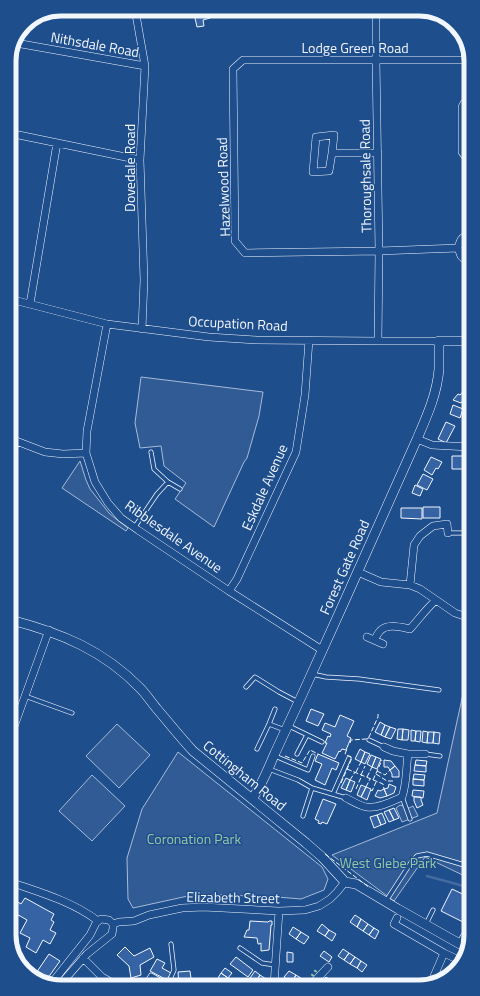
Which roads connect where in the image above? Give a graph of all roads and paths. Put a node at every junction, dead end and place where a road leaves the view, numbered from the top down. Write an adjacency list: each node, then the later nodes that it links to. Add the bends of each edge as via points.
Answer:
1 (136, 16): 7 (street, Dovedale Road)
2 (376, 16): 5 (street, Thoroughsale Road)
3 (19, 44): 7 (street, Nithsdale Road)
4 (243, 60): 5 (street, Lodge Green Road); 17 (street, Hazelwood Road, via 233,69 235,241 245,253)
5 (376, 60): 6 (street, Lodge Green Road); 12 (street, Thoroughsale Road)
6 (464, 60)
7 (145, 66): 14 (street, Dovedale Road)
8 (464, 103): 13 (street)
9 (16, 134): 10 (street)
10 (57, 143): 14 (street); 20 (street)
11 (332, 153): 11 (street, via 334,136 316,137 313,172 329,171); 12 (street)
12 (378, 153): 17 (street, Thoroughsale Road)
13 (464, 155)
14 (140, 160): 22 (street, Dovedale Road, via 144,280)
15 (464, 237): 16 (street)
16 (458, 248): 17 (street); 18 (street)
17 (379, 251): 24 (street, Thoroughsale Road)
18 (464, 259)
19 (16, 300): 20 (street, Occupation Road)
20 (30, 304): 21 (street, Occupation Road)
21 (107, 324): 22 (street, Occupation Road); 31 (street, Ribblesdale Avenue, via 87,430)
22 (142, 329): 23 (street, Occupation Road, via 208,337)
23 (309, 340): 24 (street, Occupation Road); 39 (street, Eskdale Avenue, via 305,395 296,452)
24 (378, 341): 25 (street, Occupation Road)
25 (439, 341): 26 (street, Occupation Road); 27 (street, Forest Gate Road, via 436,388)
26 (464, 341)
27 (417, 439): 29 (street, via 432,445); 37 (street, Forest Gate Road)
28 (16, 441): 31 (street, via 44,452)
29 (464, 447)
30 (151, 452): 32 (lane, via 154,469)
31 (86, 454): 34 (street, Ribblesdale Avenue, via 95,482 108,503)
32 (168, 482): 33 (lane); 34 (lane)
33 (180, 489)
34 (134, 528): 39 (street, Ribblesdale Avenue)
35 (448, 533): 36 (lane); 38 (street, via 447,524 429,528 420,536 414,545)
36 (464, 533)
37 (358, 572): 38 (street, via 381,582); 47 (street, Forest Gate Road)
38 (410, 585): 40 (street)
39 (229, 591): 47 (street, Ribblesdale Avenue)
40 (436, 600): 41 (street); 45 (street, via 410,629 385,627)
41 (464, 616)
42 (16, 621): 43 (street, Cottingham Road)
43 (49, 630): 51 (street); 75 (street, Cottingham Road, via 93,650 117,668 140,688 193,751)
44 (367, 637): 45 (street)
45 (375, 640): 46 (street)
46 (383, 644)
47 (322, 650): 48 (street, Forest Gate Road)
48 (312, 674): 50 (lane); 52 (street, Forest Gate Road)
49 (246, 687): 52 (lane, via 255,676)
50 (439, 690)
51 (25, 696): 54 (lane); 55 (street)
52 (299, 702): 57 (street, Forest Gate Road)
53 (275, 709): 56 (lane)
54 (72, 713)
55 (16, 721)
56 (269, 724): 57 (lane); 62 (lane)
57 (287, 728): 58 (lane); 66 (street, Forest Gate Road)
58 (307, 735): 60 (lane); 63 (lane)
59 (370, 740): 61 (lane)
60 (322, 742)
61 (384, 747): 64 (street)
62 (257, 749)
63 (297, 754)
64 (408, 754): 65 (street); 73 (street)
65 (425, 754): 68 (lane)
66 (274, 756): 67 (lane, via 308,770); 70 (street, Forest Gate Road)
67 (313, 756)
68 (440, 756)
69 (349, 758): 72 (lane)
70 (269, 769): 71 (lane); 75 (street, Forest Gate Road)
71 (312, 788): 72 (lane); 76 (lane)
72 (332, 794): 74 (lane)
73 (402, 797): 74 (street, via 367,808); 77 (lane)
74 (346, 798)
75 (252, 799): 79 (street, Cottingham Road, via 322,857)
76 (303, 816)
77 (410, 819)
78 (464, 864): 81 (lane, via 427,854 417,856)
79 (345, 882): 81 (street, Cottingham Road, via 356,884); 83 (street, Elizabeth Street, via 330,899 319,906 305,910)
80 (16, 884): 85 (street, via 68,903 89,914)
81 (385, 902): 87 (street, Cottingham Road)
82 (433, 910): 87 (lane)
83 (279, 911): 86 (street, Elizabeth Street, via 182,908); 97 (street)
84 (398, 918): 94 (street, via 394,924)
85 (97, 923): 86 (street, via 101,919 106,919); 89 (street, via 95,932 98,936); 100 (street)
86 (112, 924): 89 (street, via 112,934)
87 (425, 925): 90 (street, Cottingham Road)
88 (464, 934): 90 (lane)
89 (107, 938): 95 (street)
90 (458, 943): 92 (street, Cottingham Road)
91 (171, 944): 105 (lane, via 174,970)
92 (462, 946)
93 (240, 948): 97 (lane, via 262,963)
94 (444, 953): 96 (street); 99 (street)
95 (83, 958): 101 (street); 102 (street)
96 (457, 959)
97 (275, 965): 106 (street)
98 (328, 967): 107 (street)
99 (433, 978)
100 (55, 979)
101 (64, 980)
102 (107, 980)
103 (148, 980): 104 (lane, via 151,975)
104 (159, 980)
105 (169, 980)
106 (274, 980)
107 (316, 980)

